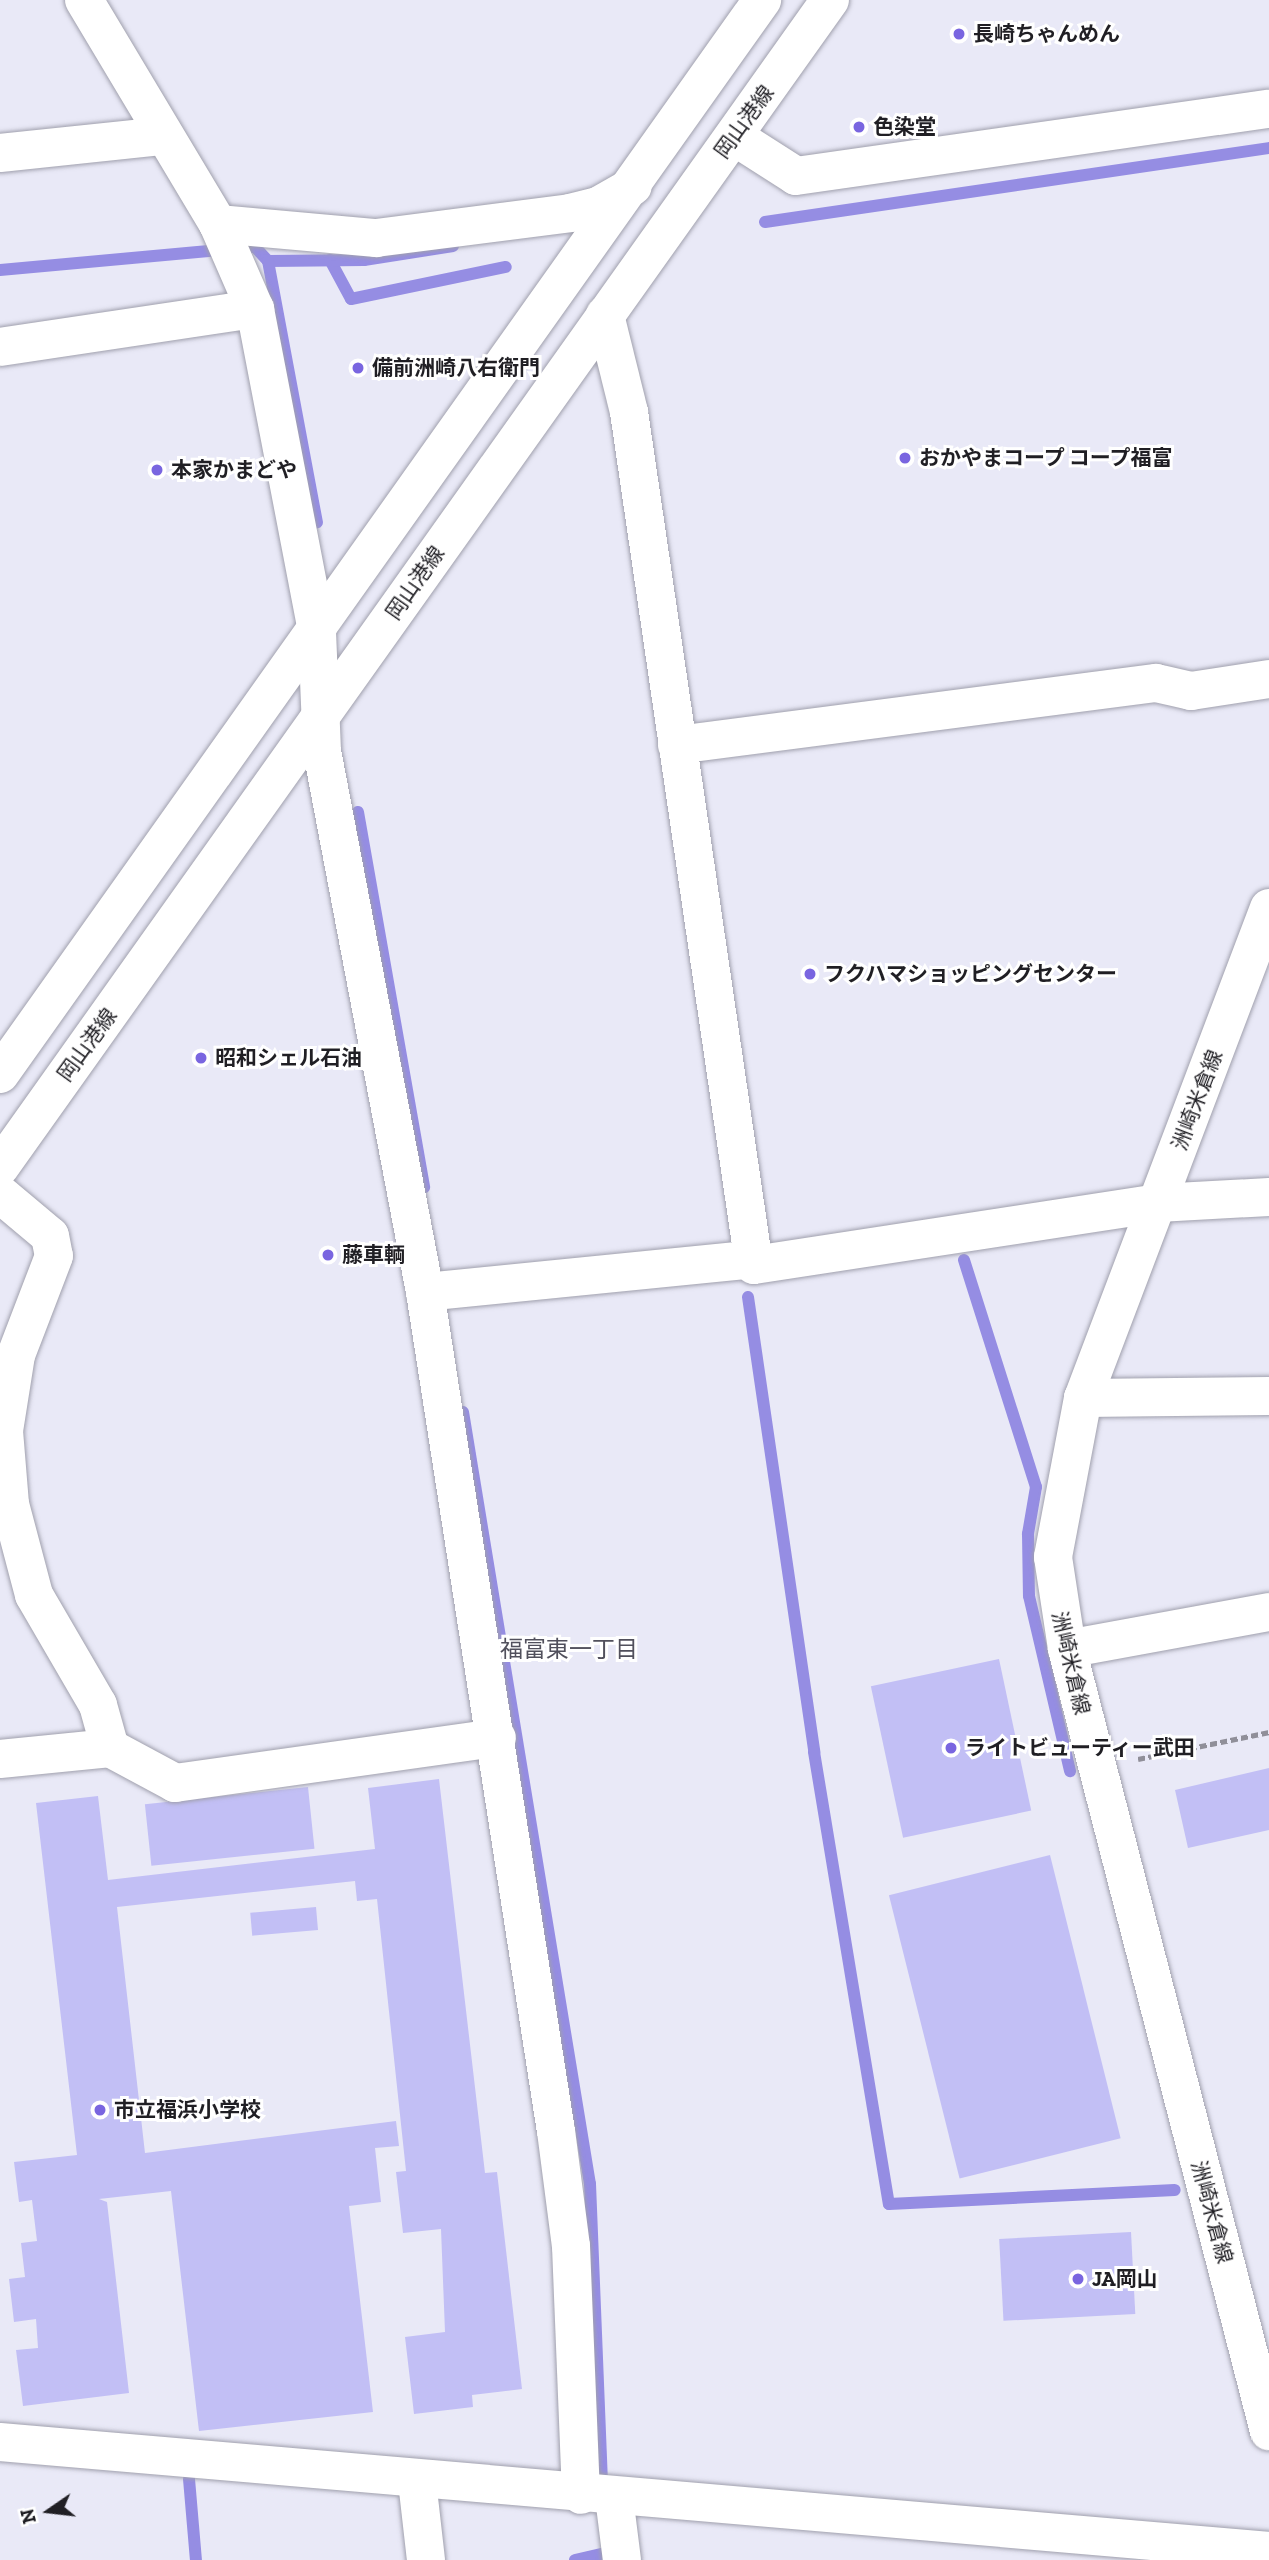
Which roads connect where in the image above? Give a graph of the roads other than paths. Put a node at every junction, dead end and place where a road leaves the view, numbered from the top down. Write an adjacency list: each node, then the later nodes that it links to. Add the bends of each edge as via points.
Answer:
1 (84, 0): 5 (street)
2 (762, 0): 8 (street)
3 (830, 0): 6 (street, 岡山港線)
4 (1269, 109): 6 (street, via 796,176)
5 (163, 136): 7 (street); 10 (street)
6 (735, 137): 9 (street, 岡山港線)
7 (0, 153)
8 (643, 171): 9 (street); 10 (street, via 598,206 570,213 376,238); 14 (street)
9 (695, 188): 12 (street, 岡山港線)
10 (224, 238): 11 (street)
11 (255, 309): 13 (street); 14 (street)
12 (605, 315): 16 (street, 岡山港線); 17 (street, via 629,412)
13 (0, 347)
14 (317, 632): 16 (street); 19 (street)
15 (1269, 679): 17 (street, via 1191,691 1156,683)
16 (320, 719): 20 (street, 岡山港線); 25 (street)
17 (677, 745): 24 (street)
18 (1269, 908): 23 (street, 洲崎米倉線)
19 (0, 1074)
20 (0, 1167)
21 (0, 1194): 31 (street, via 50,1236 54,1256 16,1355 4,1431 10,1504 34,1595 99,1705)
22 (1269, 1197): 23 (street)
23 (1158, 1203): 24 (street, via 754,1265); 27 (street, 洲崎米倉線)
24 (753, 1259): 25 (street)
25 (437, 1291): 30 (street)
26 (1269, 1396): 27 (street)
27 (1083, 1398): 29 (street, 洲崎米倉線, via 1053,1557)
28 (1269, 1612): 29 (street)
29 (1067, 1649): 33 (street, 洲崎米倉線)
30 (497, 1738): 31 (street, via 175,1783); 36 (street, via 571,2246)
31 (110, 1748): 32 (street)
32 (0, 1759)
33 (1269, 2431)
34 (0, 2442): 35 (street)
35 (417, 2481): 36 (street); 38 (street)
36 (599, 2496): 37 (street); 39 (street)
37 (1269, 2551)
38 (426, 2560)
39 (622, 2560)

